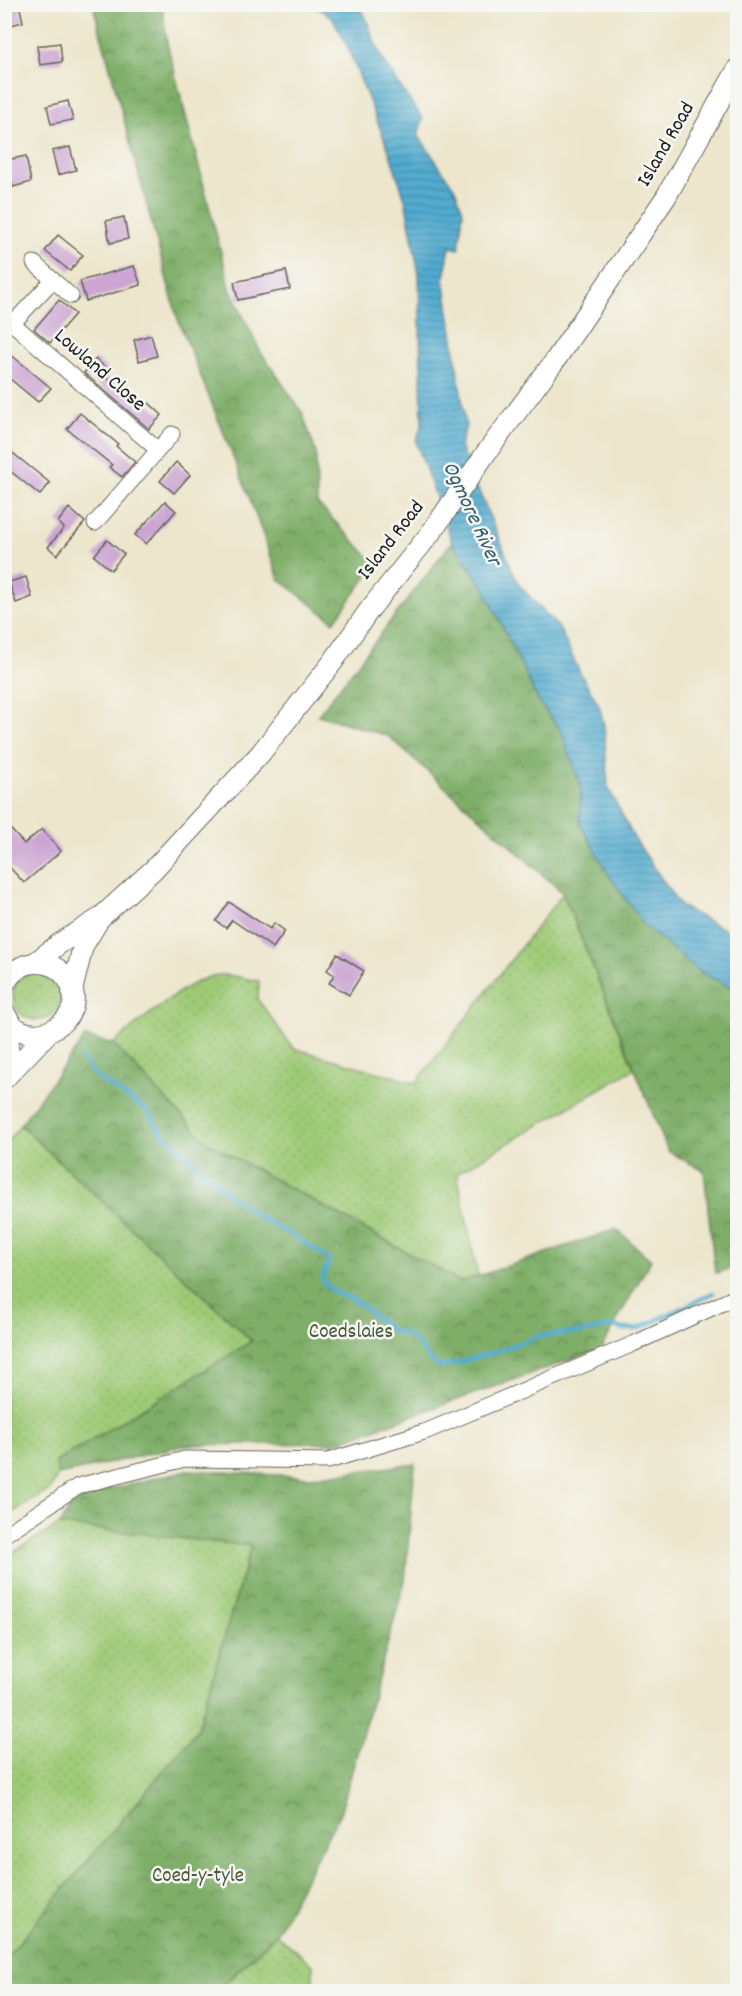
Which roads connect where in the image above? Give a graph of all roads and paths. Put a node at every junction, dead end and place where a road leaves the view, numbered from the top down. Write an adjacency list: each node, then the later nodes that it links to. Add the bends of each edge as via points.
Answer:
1 (738, 68): 9 (main road, Island Road, via 666,196 554,362 433,530 260,754 153,870)
2 (34, 263): 3 (street, Lowland Close)
3 (53, 280): 4 (street, Lowland Close); 5 (street, Lowland Close)
4 (71, 296)
5 (9, 320): 7 (street, Lowland Close)
6 (172, 434): 7 (street)
7 (158, 450): 8 (street)
8 (95, 523)
9 (100, 918): 10 (main road, Island Road); 12 (main road, Island Road, via 83,946)
10 (20, 965): 11 (main road, Island Road); 12 (main road, via 55,967 69,981)
11 (4, 985)
12 (72, 991): 14 (main road, Island Road, via 73,1001 65,1021)
13 (7, 1016): 14 (main road, via 27,1032); 15 (main road)
14 (49, 1032): 15 (main road, Island Road)
15 (5, 1078)
16 (738, 1296): 17 (street, via 427,1431 328,1461 185,1459 78,1486)
17 (4, 1535)

